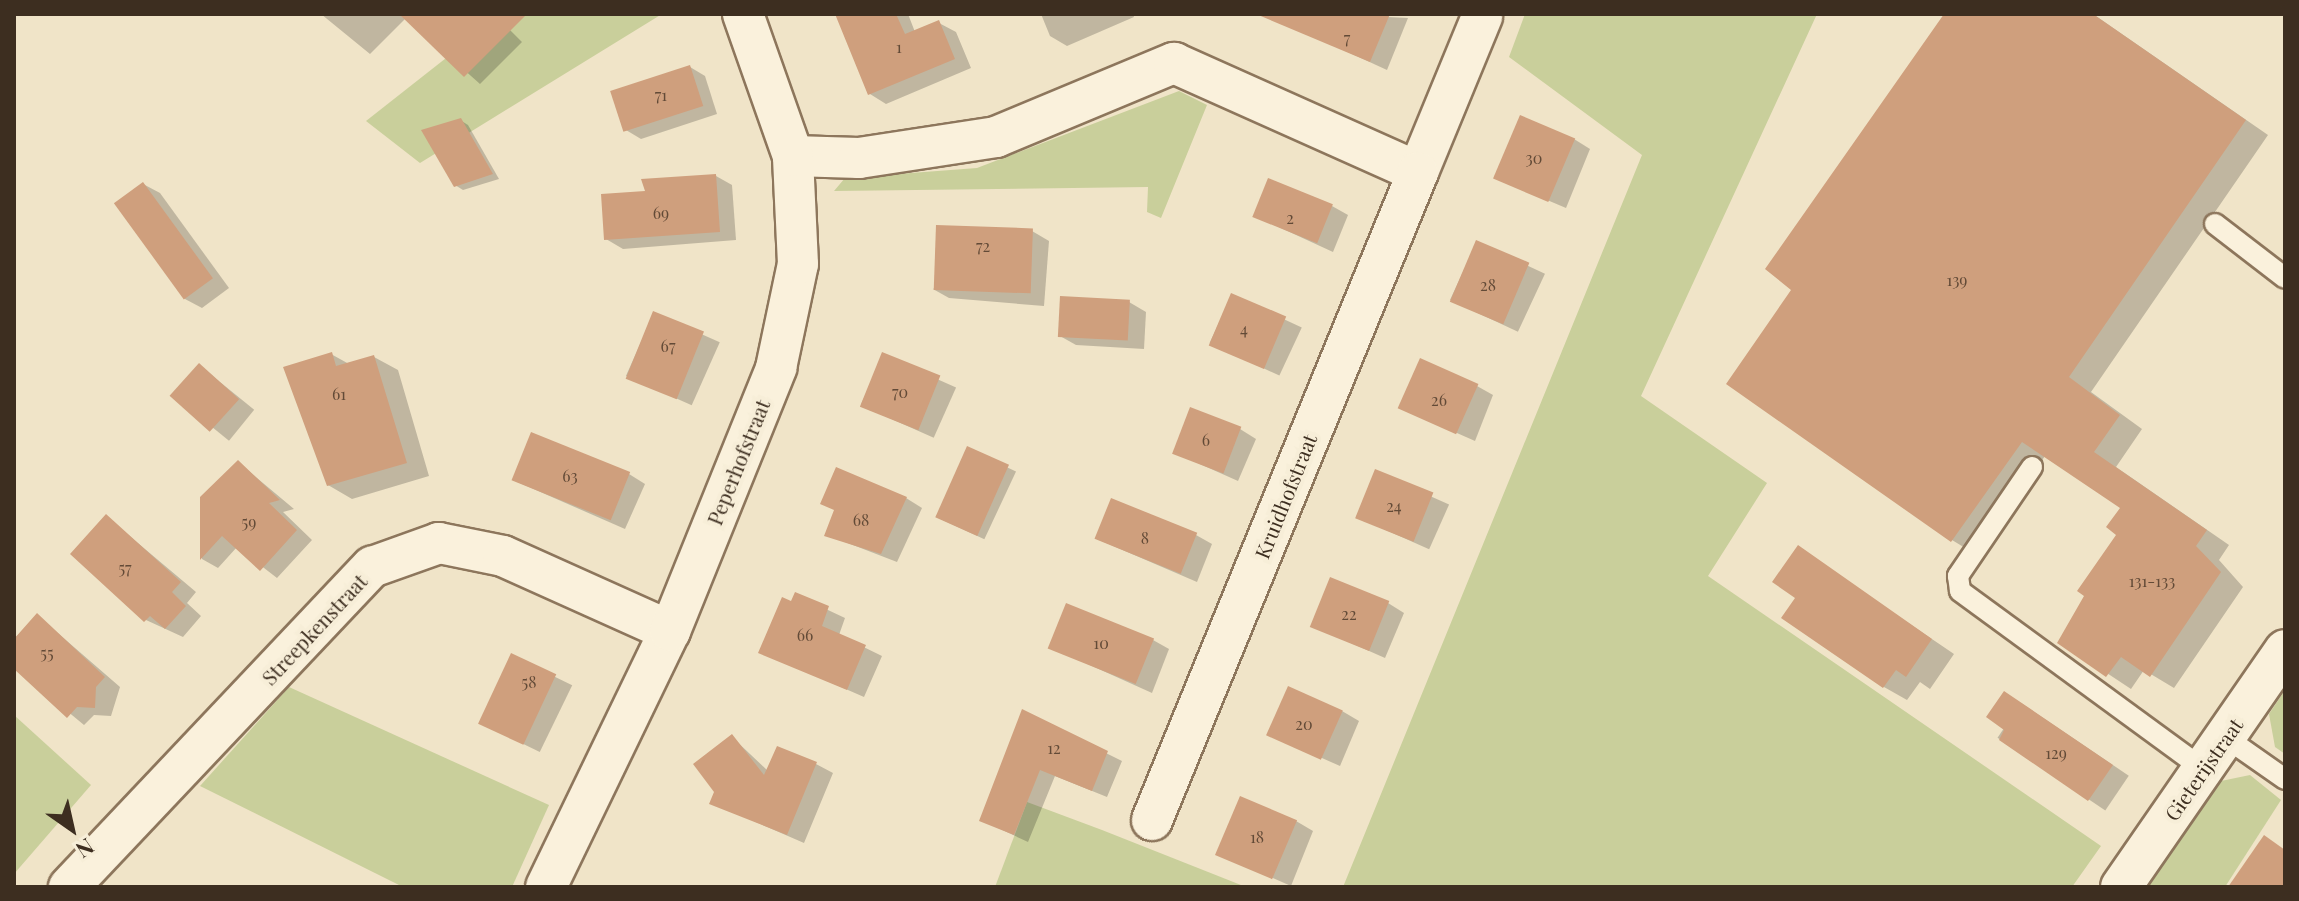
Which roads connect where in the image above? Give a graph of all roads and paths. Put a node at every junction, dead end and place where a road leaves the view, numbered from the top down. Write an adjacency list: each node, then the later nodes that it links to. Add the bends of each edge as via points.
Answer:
1 (743, 14): 3 (street, Peperhofstraat)
2 (1482, 17): 4 (street, Kruidhofstraat)
3 (793, 156): 4 (street, via 859,158 996,137 1174,63); 8 (street, Peperhofstraat, via 798,264 776,368)
4 (1418, 172): 12 (street, Kruidhofstraat)
5 (2215, 224): 6 (lane)
6 (2285, 278)
7 (2032, 467): 10 (lane, via 1958,576 1960,591)
8 (670, 631): 13 (street, Streepkenstraat, via 503,556 439,543 372,567); 14 (street, Peperhofstraat)
9 (2285, 650): 10 (street, Gieterijstraat)
10 (2214, 753): 11 (lane); 15 (street, Gieterijstraat)
11 (2285, 779)
12 (1152, 820)
13 (69, 887)
14 (546, 887)
15 (2121, 887)

